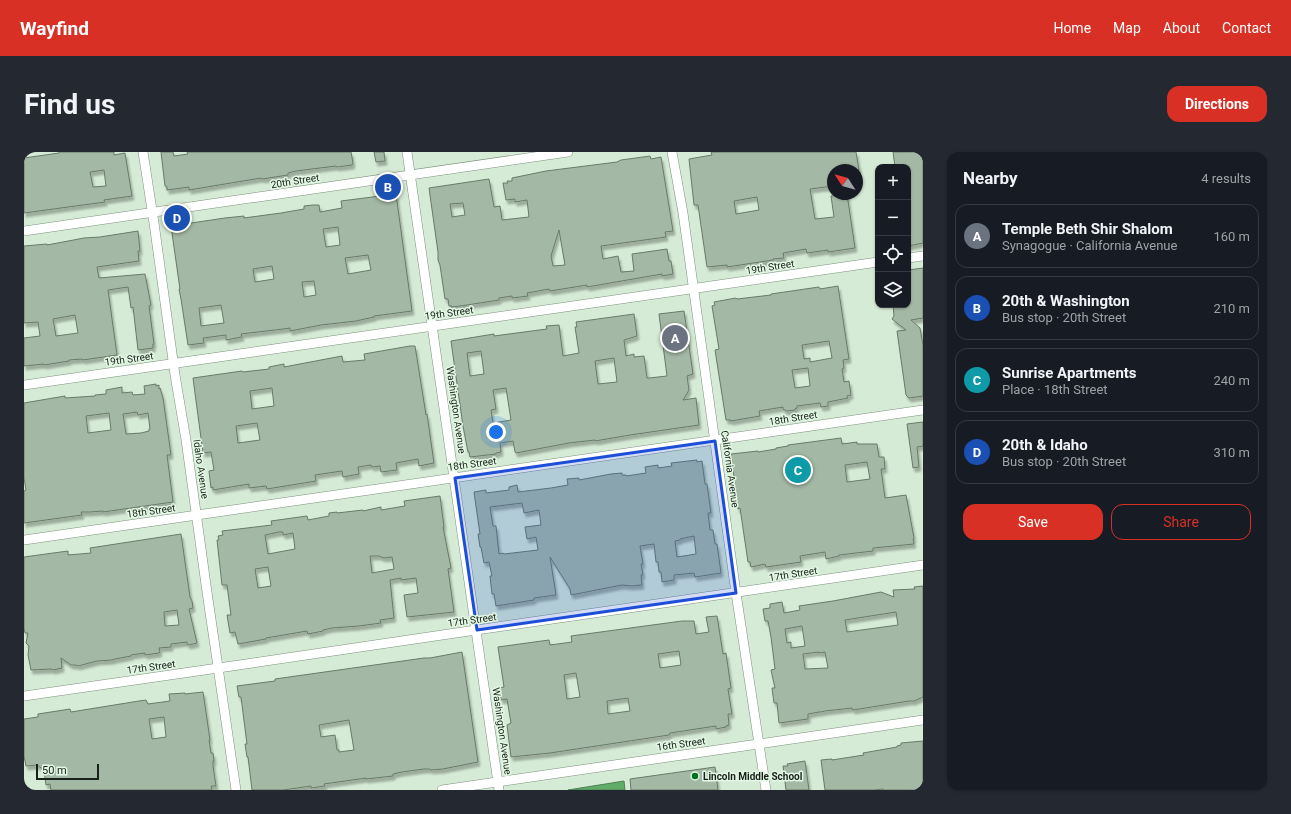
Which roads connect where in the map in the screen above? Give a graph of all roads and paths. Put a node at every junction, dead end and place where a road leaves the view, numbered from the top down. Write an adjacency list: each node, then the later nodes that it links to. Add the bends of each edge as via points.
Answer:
1 (143, 152): 6 (street, Idaho Avenue)
2 (407, 152): 5 (street, Washington Avenue)
3 (568, 152): 5 (street, 20th Street)
4 (672, 152): 11 (street, California Avenue)
5 (410, 175): 6 (street, 20th Street); 12 (street, Washington Avenue)
6 (153, 214): 7 (street, 20th Street); 13 (street, Idaho Avenue)
7 (24, 231)
8 (923, 256): 9 (street)
9 (911, 258)
10 (875, 262): 11 (street, 19th Street)
11 (694, 290): 12 (street, 19th Street, via 644,295); 16 (street, California Avenue)
12 (433, 327): 13 (street, 19th Street); 17 (street, Washington Avenue)
13 (174, 364): 14 (street, 19th Street); 18 (street, Idaho Avenue)
14 (24, 385)
15 (923, 410): 16 (street, 18th Street)
16 (715, 441): 17 (street, 18th Street); 21 (street, California Avenue)
17 (454, 478): 18 (street, 18th Street); 22 (street, Washington Avenue)
18 (196, 516): 19 (street, 18th Street); 23 (street, Idaho Avenue)
19 (24, 540)
20 (923, 565): 21 (street, 17th Street)
21 (736, 593): 22 (street, 17th Street); 26 (street, California Avenue)
22 (477, 630): 23 (street, 17th Street); 27 (street, Washington Avenue)
23 (218, 669): 24 (street, 17th Street); 28 (street, Idaho Avenue)
24 (24, 696)
25 (923, 720): 26 (street, 16th Street)
26 (759, 744): 27 (street, 16th Street); 30 (street, California Avenue)
27 (498, 786): 29 (street, 16th Street)
28 (236, 790)
29 (442, 790)
30 (766, 790)

